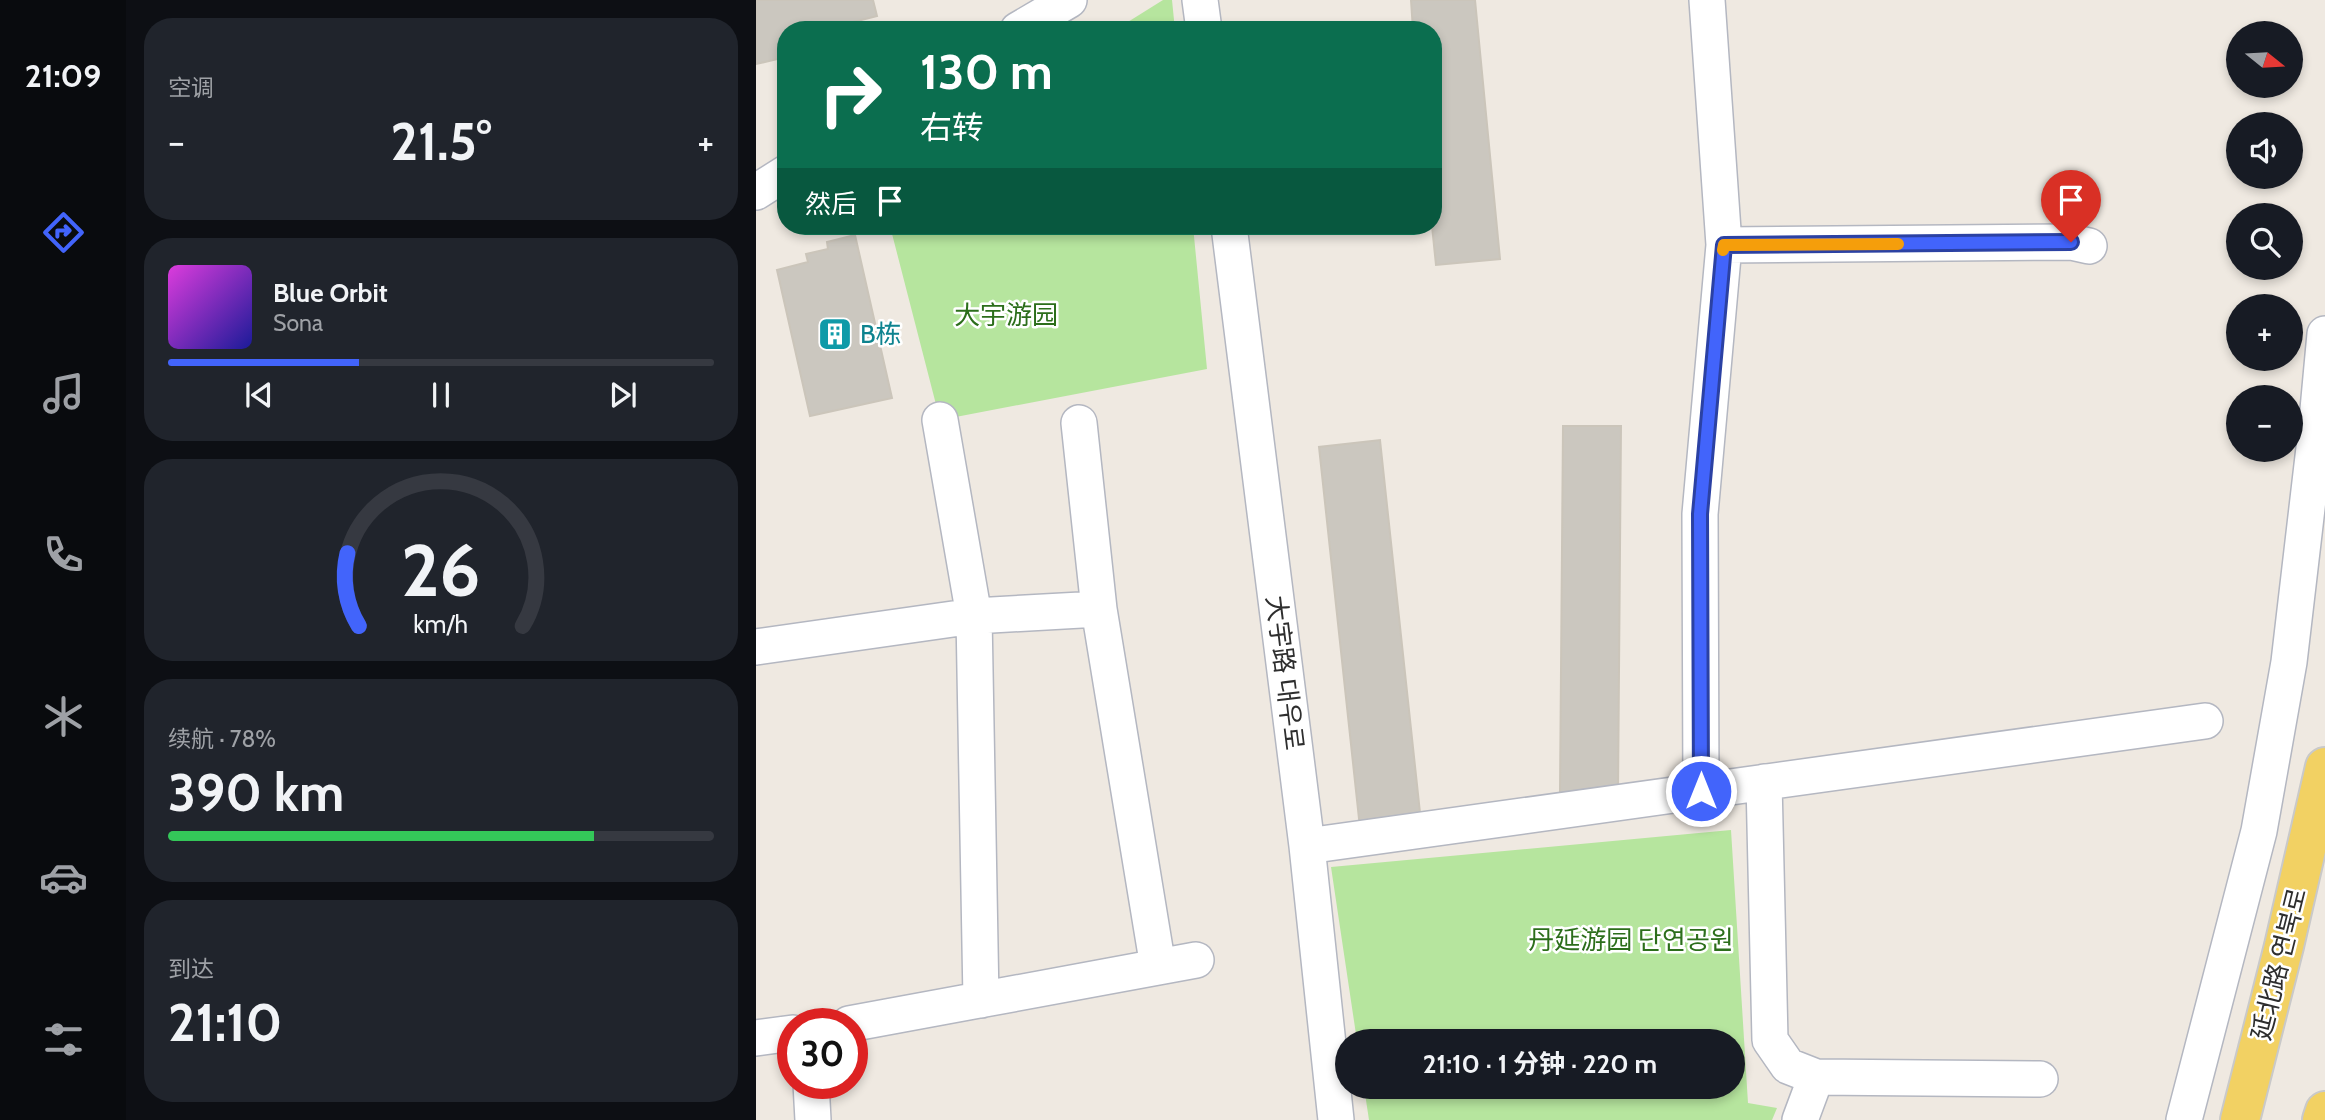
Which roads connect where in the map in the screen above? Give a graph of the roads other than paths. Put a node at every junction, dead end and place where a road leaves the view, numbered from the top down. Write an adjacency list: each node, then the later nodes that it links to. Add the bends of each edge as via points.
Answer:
1 (1069, 0): 4 (street)
2 (1200, 0): 5 (street)
3 (1707, 0): 9 (street)
4 (1033, 21)
5 (1203, 21)
6 (777, 179): 7 (street)
7 (756, 192)
8 (1229, 235): 21 (street, 大宇路 대우로)
9 (1724, 245): 10 (street, via 2071,242); 20 (street, via 1700,514)
10 (2089, 246)
11 (2325, 334): 35 (street, via 2288,662 2259,831)
12 (940, 420): 15 (street)
13 (1079, 424): 14 (street)
14 (1098, 609): 15 (street); 23 (street)
15 (974, 616): 16 (street); 24 (street)
16 (756, 647)
17 (2205, 721): 19 (street)
18 (2325, 767): 36 (main road, 延北路 연북로)
19 (1764, 782): 20 (street); 28 (street, via 1770,1040 1788,1066)
20 (1701, 791): 21 (street)
21 (1307, 846): 33 (street, 大宇路 대우로)
22 (1196, 960): 23 (street)
23 (1158, 967): 24 (street)
24 (981, 1000): 25 (street)
25 (868, 1021)
26 (777, 1035): 27 (street)
27 (756, 1038)
28 (1816, 1077): 29 (street); 34 (street)
29 (2040, 1079)
30 (812, 1099): 32 (street)
31 (2325, 1111): 37 (main road)
32 (813, 1120)
33 (1336, 1120)
34 (1800, 1120)
35 (2184, 1120)
36 (2239, 1120)
37 (2322, 1120)

